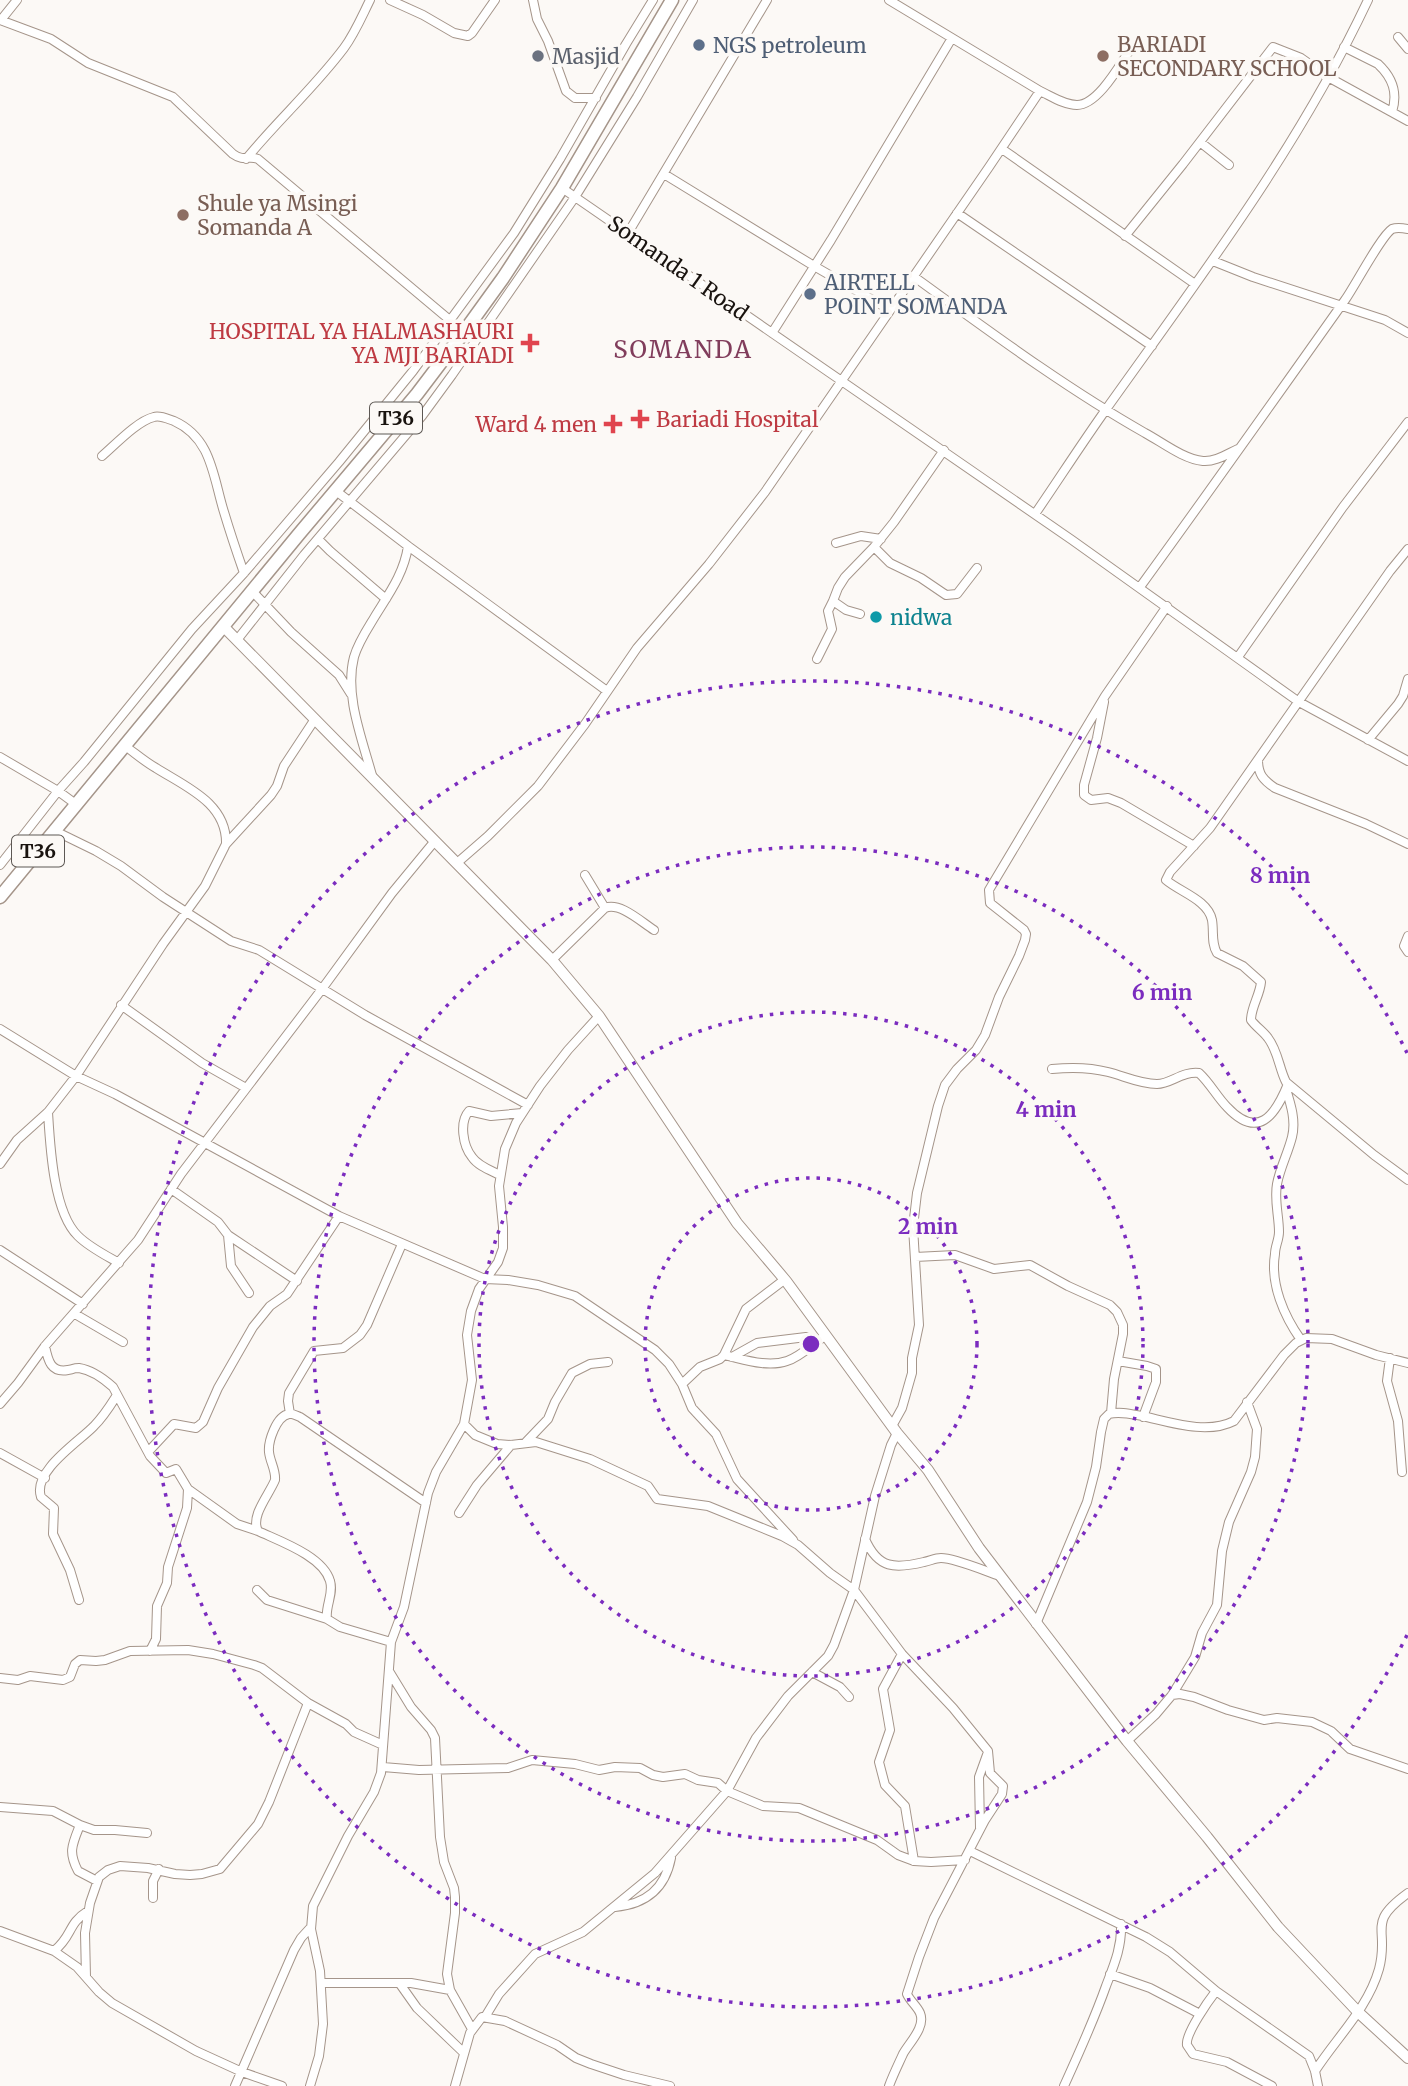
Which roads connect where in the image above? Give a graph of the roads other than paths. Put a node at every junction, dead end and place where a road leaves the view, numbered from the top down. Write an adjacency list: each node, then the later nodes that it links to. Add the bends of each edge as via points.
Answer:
1 (17, 0): 12 (street)
2 (370, 0): 25 (street, via 345,46)
3 (390, 0): 4 (street, via 468,36)
4 (495, 0)
5 (533, 0): 20 (street, via 566,91 575,98)
6 (653, 0): 20 (street)
7 (672, 0): 28 (highway, T36)
8 (693, 0): 29 (street)
9 (767, 0): 27 (street)
10 (889, 0): 14 (street)
11 (1368, 0): 15 (street)
12 (0, 20): 25 (street, via 51,39 88,63 173,97 233,153)
13 (1398, 37): 16 (street)
14 (952, 38): 19 (street); 35 (street)
15 (1344, 47): 18 (street); 21 (street, via 1378,64 1389,77 1395,95)
16 (1408, 49)
17 (1128, 53): 19 (street, via 1094,98 1084,104 1061,101)
18 (1328, 77): 21 (street); 23 (street, via 1293,54 1272,47); 34 (street)
19 (1040, 91): 24 (street)
20 (596, 98): 40 (street, via 514,233)
21 (1392, 112): 22 (street)
22 (1408, 121)
23 (1200, 142): 26 (street); 33 (street)
24 (1002, 149): 30 (street); 33 (street)
25 (246, 159): 40 (street, via 258,159)
26 (1229, 165)
27 (664, 174): 32 (street); 35 (street)
28 (562, 188): 29 (street, Somanda 1 Road); 41 (highway, T36)
29 (575, 197): 32 (street, Somanda 1 Road); 52 (street, via 422,416)
30 (957, 213): 36 (street); 44 (street)
31 (1408, 229): 38 (street, via 1392,230 1383,238)
32 (628, 233): 42 (street, Somanda 1 Road)
33 (1125, 236): 37 (street)
34 (1213, 261): 37 (street); 38 (street)
35 (814, 267): 39 (street); 42 (street)
36 (913, 276): 39 (street); 46 (street)
37 (1195, 284): 44 (street)
38 (1342, 304): 43 (street); 48 (street)
39 (890, 310): 45 (street)
40 (449, 319): 41 (street); 61 (street, via 413,371)
41 (464, 332): 51 (highway, T36)
42 (772, 333): 45 (street, Somanda 1 Road)
43 (1408, 333)
44 (1152, 346): 46 (street)
45 (842, 380): 49 (street, Somanda 1 Road); 74 (street, via 751,510)
46 (1105, 411): 48 (street, via 1193,458 1205,461); 53 (street)
47 (1408, 422): 71 (street)
48 (1239, 448): 62 (street)
49 (944, 450): 53 (street, Somanda 1 Road); 55 (street)
50 (102, 456): 61 (street, via 153,417 171,420 196,436 209,456)
51 (336, 491): 52 (street); 63 (highway, T36)
52 (350, 502): 54 (street); 57 (street)
53 (1035, 514): 62 (street, Somanda 1 Road)
54 (318, 539): 64 (street); 66 (street)
55 (881, 539): 56 (street, via 861,536); 58 (street)
56 (836, 543)
57 (408, 546): 64 (street, via 404,568); 74 (street)
58 (874, 547): 60 (street, via 890,564 946,595 957,594); 65 (street, via 845,577)
59 (1408, 550): 77 (street)
60 (978, 568)
61 (244, 573): 85 (street)
62 (1140, 587): 67 (street, Somanda 1 Road)
63 (252, 591): 66 (street); 69 (highway, T36)
64 (386, 599): 76 (street, via 355,653)
65 (833, 601): 68 (street); 72 (street, via 828,611 831,635)
66 (264, 604): 70 (street); 76 (street, via 339,675)
67 (1167, 606): 71 (street, Somanda 1 Road); 75 (street)
68 (860, 614)
69 (223, 626): 70 (street); 80 (highway, T36)
70 (237, 640): 78 (street)
71 (1238, 657): 77 (street, Somanda 1 Road)
72 (817, 659)
73 (1408, 679): 79 (street, via 1398,704)
74 (607, 691): 92 (street, via 538,786)
75 (1105, 696): 91 (street, via 1084,795 1121,803); 122 (street, via 989,890 990,903 1024,930 1025,940 985,1035 945,1085 938,1105 917,1193)
76 (353, 700): 84 (street)
77 (1299, 702): 79 (street, Somanda 1 Road); 82 (street)
78 (314, 719): 84 (street); 89 (street, via 271,795)
79 (1368, 740): 83 (street, Somanda 1 Road)
80 (125, 746): 86 (highway, T36); 89 (street, via 215,809)
81 (0, 757): 85 (street)
82 (1258, 760): 90 (street, via 1263,781 1275,788); 91 (street)
83 (1408, 761)
84 (373, 779): 88 (street)
85 (58, 791): 86 (street); 93 (street)
86 (77, 805): 87 (highway, T36)
87 (55, 831): 95 (highway, T36); 97 (street, via 121,866)
88 (434, 842): 92 (street); 102 (street)
89 (226, 844): 97 (street)
90 (1408, 844)
91 (1194, 846): 108 (street, via 1166,881 1210,914 1217,953 1261,982 1251,1020 1268,1038)
92 (457, 863): 101 (street)
93 (0, 866)
94 (585, 875): 96 (street)
95 (0, 897)
96 (605, 908): 98 (street, via 618,908); 101 (street)
97 (187, 911): 102 (street, via 231,942 259,950); 103 (street)
98 (654, 930)
99 (1408, 936): 100 (street, via 1404,946)
100 (1408, 952)
101 (552, 960): 104 (street)
102 (322, 989): 109 (street); 110 (street)
103 (121, 1005): 107 (street); 109 (street, via 202,1063)
104 (599, 1016): 110 (street); 125 (street, via 737,1223)
105 (1, 1034): 107 (street)
106 (1052, 1069): 108 (street, via 1088,1067 1155,1084 1199,1073 1228,1108 1254,1125 1277,1107)
107 (76, 1076): 111 (street); 113 (street)
108 (1287, 1087): 116 (street); 131 (street, via 1292,1136 1276,1184 1279,1231 1274,1266 1284,1314)
109 (246, 1088): 113 (street)
110 (528, 1105): 112 (street)
111 (48, 1112): 114 (street, via 17,1140); 123 (street, via 52,1164 67,1219 78,1236)
112 (522, 1113): 115 (street, via 505,1149); 115 (street, via 491,1116 469,1111 464,1118 464,1138 472,1159)
113 (205, 1144): 117 (street); 118 (street)
114 (0, 1164)
115 (500, 1175): 124 (street, via 503,1248)
116 (1408, 1180)
117 (171, 1189): 119 (street, via 218,1222); 123 (street)
118 (339, 1216): 120 (street); 126 (street)
119 (228, 1235): 126 (street); 127 (street, via 231,1266)
120 (402, 1244): 124 (street); 145 (street, via 367,1325 343,1348 314,1351 289,1393)
121 (0, 1250): 128 (street)
122 (915, 1257): 137 (street, via 955,1255 994,1269 1030,1265 1110,1304 1123,1325); 149 (street, via 919,1325 910,1383)
123 (119, 1263): 128 (street)
124 (485, 1279): 140 (street, via 538,1285 575,1296 655,1350); 147 (street, via 468,1322 472,1380)
125 (784, 1280): 130 (street); 135 (street, via 746,1309)
126 (297, 1281): 153 (street, via 253,1327 203,1422 197,1428 174,1424)
127 (249, 1293)
128 (83, 1304): 129 (street)
129 (75, 1314): 132 (street); 134 (street)
130 (825, 1336): 133 (street); 149 (street)
131 (1301, 1340): 136 (street, via 1332,1339); 142 (street)
132 (123, 1342)
133 (816, 1343): 135 (street, via 806,1337 757,1343); 135 (street, via 785,1362 769,1364)
134 (45, 1346): 141 (street, via 54,1368 89,1371 105,1380); 143 (street)
135 (728, 1356): 140 (street, via 700,1367)
136 (1390, 1358): 139 (street); 150 (street, via 1387,1381)
137 (1118, 1361): 144 (street); 146 (street, via 1156,1369 1158,1377)
138 (608, 1362): 151 (street, via 572,1373 548,1419)
139 (1408, 1363)
140 (682, 1384): 162 (street, via 692,1408 721,1442 737,1479)
141 (117, 1395): 153 (street); 156 (street, via 92,1428 61,1454)
142 (1247, 1402): 146 (street, via 1234,1420 1213,1426); 175 (street, via 1256,1429 1255,1457 1228,1522 1217,1605 1195,1657)
143 (0, 1403)
144 (1111, 1413): 146 (street); 168 (street, via 1104,1419 1087,1502)
145 (290, 1414): 158 (street); 160 (street, via 280,1421 271,1440 275,1480 256,1518)
146 (1143, 1417)
147 (464, 1424): 152 (street, via 488,1441); 158 (street, via 436,1472)
148 (1408, 1427): 150 (street)
149 (894, 1430): 161 (street); 163 (street, via 928,1470)
150 (1399, 1433): 155 (street)
151 (526, 1442): 152 (street); 162 (street, via 536,1441 620,1472 648,1486 662,1501 708,1506)
152 (511, 1445): 159 (street)
153 (148, 1452): 157 (street, via 166,1473 177,1470)
154 (0, 1453): 156 (street)
155 (1402, 1472)
156 (45, 1478): 166 (street, via 41,1497 54,1508 53,1534)
157 (188, 1489): 160 (street, via 237,1524); 170 (street)
158 (426, 1503): 169 (street, via 404,1608)
159 (459, 1513)
160 (258, 1531): 167 (street, via 291,1546 323,1569 331,1582)
161 (865, 1539): 163 (street, via 873,1555 889,1565 942,1558); 165 (street)
162 (798, 1545): 165 (street)
163 (1000, 1576): 168 (street)
164 (257, 1590): 167 (street, via 267,1601)
165 (854, 1590): 171 (street); 173 (street, via 832,1650)
166 (79, 1600)
167 (327, 1619): 169 (street)
168 (1036, 1624): 178 (street)
169 (391, 1642): 172 (street)
170 (150, 1651): 174 (street, via 80,1660 64,1680); 177 (street, via 188,1650 254,1665)
171 (902, 1654): 180 (street); 192 (street, via 883,1689 890,1730 879,1762 885,1785 905,1806)
172 (388, 1670): 179 (street); 182 (street, via 434,1734)
173 (812, 1672): 176 (street); 184 (street, via 756,1738)
174 (0, 1678)
175 (1172, 1695): 178 (street); 183 (street, via 1194,1697 1264,1720 1312,1722 1331,1731 1350,1749)
176 (849, 1697)
177 (308, 1703): 179 (street); 193 (street, via 258,1824 222,1866 190,1875)
178 (1127, 1741): 209 (street, via 1278,1927)
179 (383, 1745): 181 (street)
180 (988, 1751): 187 (street, via 979,1777); 187 (street, via 990,1773 1003,1788)
181 (383, 1766): 182 (street); 200 (street, via 374,1792 319,1892)
182 (436, 1769): 184 (street, via 508,1768 532,1760 599,1769 640,1768 663,1777 685,1774 718,1783); 207 (street, via 444,1862 455,1897 447,1974)
183 (1408, 1769)
184 (727, 1791): 190 (street); 192 (street, via 763,1806 799,1808 877,1840)
185 (0, 1807): 186 (street, via 53,1811)
186 (80, 1825): 188 (street); 194 (street, via 71,1847 73,1861 78,1871)
187 (980, 1831): 189 (street)
188 (147, 1833)
189 (970, 1851): 191 (street); 199 (street)
190 (672, 1855): 197 (street); 197 (street, via 652,1894 631,1906)
191 (965, 1860): 192 (street); 223 (street, via 919,1957 907,1996 919,2010 920,2022)
192 (914, 1861)
193 (159, 1869): 194 (street, via 120,1866); 196 (street)
194 (97, 1881): 198 (street)
195 (1408, 1893): 209 (street, via 1382,1917 1379,1968)
196 (153, 1898)
197 (614, 1907): 211 (street, via 583,1932 535,1954)
198 (89, 1911): 202 (street, via 74,1922); 204 (street, via 84,1943)
199 (1121, 1924): 203 (street, via 1118,1955); 208 (street, via 1170,1952)
200 (311, 1927): 205 (street); 216 (street, via 294,1950)
201 (0, 1931): 202 (street)
202 (54, 1951): 204 (street)
203 (1110, 1974): 210 (street); 224 (street)
204 (86, 1977): 216 (street, via 112,2003)
205 (321, 1983): 206 (street); 220 (street, via 323,2024)
206 (400, 1984): 207 (street); 213 (street, via 417,2008)
207 (450, 1990): 212 (street)
208 (1216, 1991): 210 (street); 215 (street, via 1309,2056)
209 (1359, 2013): 214 (street); 215 (street)
210 (1200, 2014): 217 (street, via 1187,2042 1193,2054 1227,2062)
211 (485, 2017): 212 (street); 222 (street, via 505,2021 591,2064)
212 (472, 2029): 213 (street)
213 (463, 2052): 221 (street)
214 (1408, 2058)
215 (1315, 2071): 225 (street)
216 (242, 2072): 218 (street); 219 (street)
217 (1266, 2085)
218 (235, 2086)
219 (282, 2086)
220 (310, 2086)
221 (454, 2086)
222 (670, 2086)
223 (889, 2086)
224 (1065, 2086)
225 (1318, 2086)

